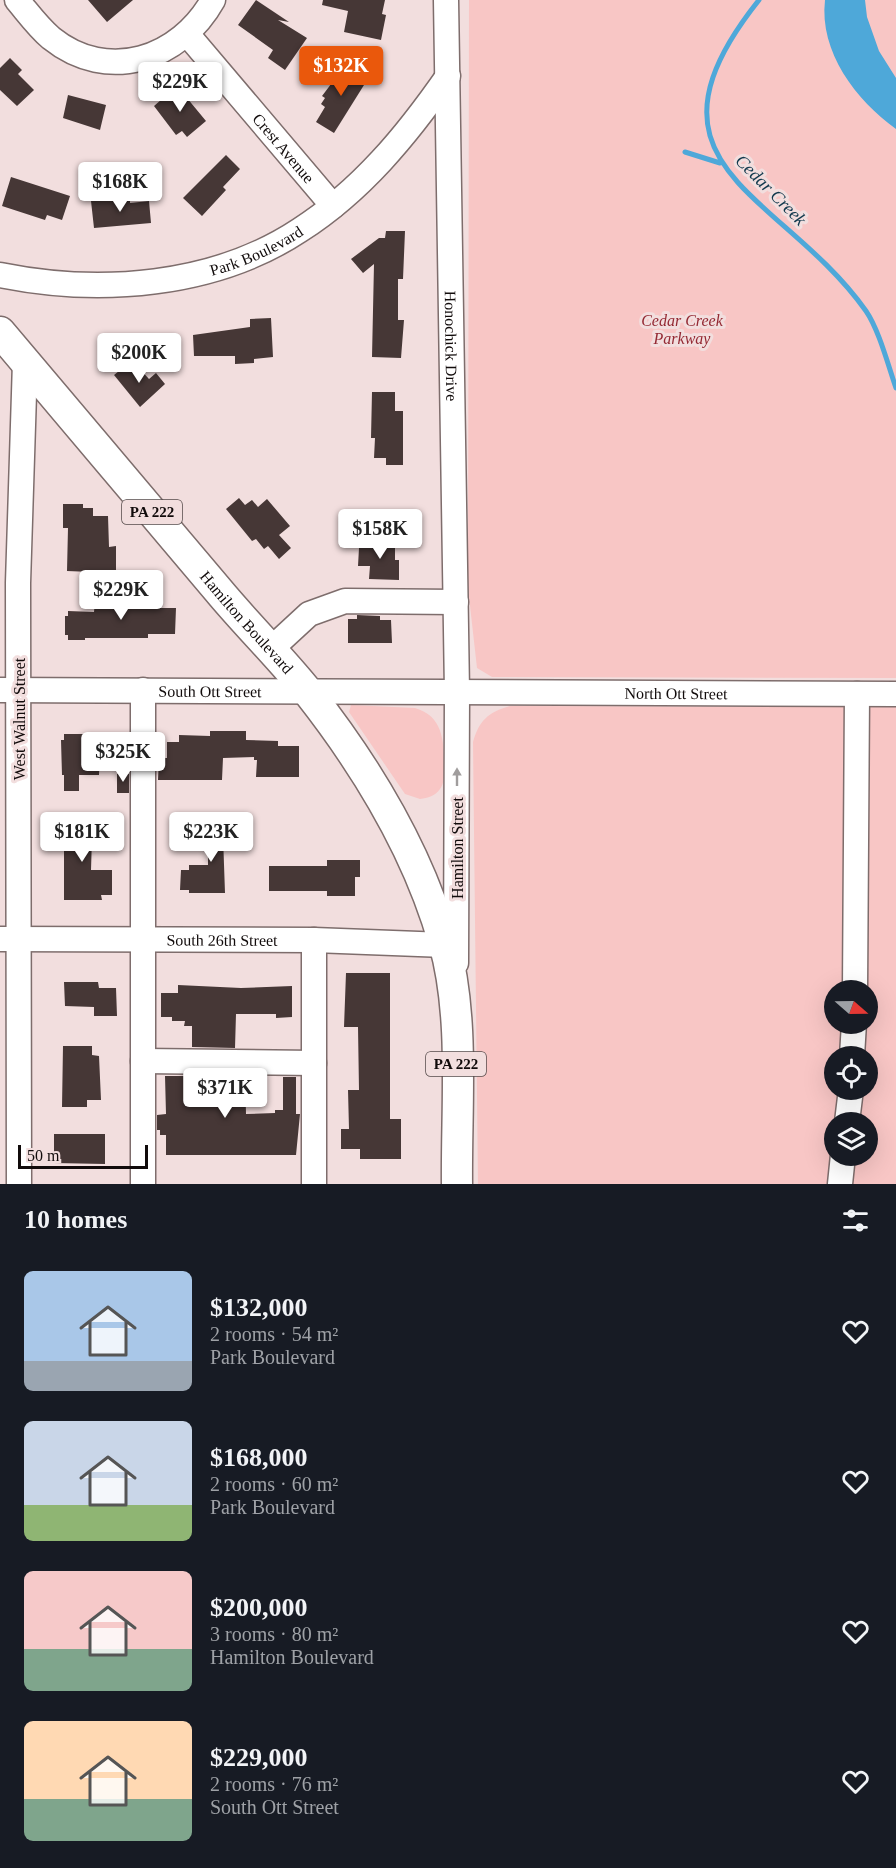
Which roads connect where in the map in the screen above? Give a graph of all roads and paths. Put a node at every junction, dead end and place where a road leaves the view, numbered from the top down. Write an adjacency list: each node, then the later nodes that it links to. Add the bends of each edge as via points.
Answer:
1 (17, 0): 4 (street, via 52,38 91,58 135,60 170,48)
2 (213, 0): 4 (street)
3 (446, 0): 5 (street, Honochick Drive)
4 (188, 35): 6 (street, Crest Avenue)
5 (448, 76): 6 (street, Park Boulevard, via 396,146); 10 (street, Honochick Drive)
6 (333, 206): 7 (street, Park Boulevard, via 299,231 260,251 192,274 105,286 62,285)
7 (0, 275)
8 (0, 332): 9 (main road, Hamilton Boulevard / PA 222)
9 (25, 362): 11 (main road, Hamilton Boulevard / PA 222); 12 (street, West Walnut Street, via 18,583)
10 (456, 602): 11 (street, via 345,601 309,614); 15 (street, Honochick Drive)
11 (270, 650): 14 (main road, Hamilton Boulevard / PA 222)
12 (9, 690): 13 (street, South Ott Street); 18 (street, West Walnut Street)
13 (143, 690): 14 (street, South Ott Street); 19 (street)
14 (307, 690): 15 (street, South Ott Street); 21 (main road, Hamilton Boulevard / PA 222, via 350,747 390,813 427,892)
15 (457, 692): 16 (street, North Ott Street); 23 (street, Hamilton Street, one-way to 15)
16 (857, 694): 17 (street, North Ott Street); 22 (street)
17 (896, 694)
18 (10, 939): 19 (street, South 26th Street); 27 (street, West Walnut Street)
19 (143, 939): 20 (street, South 26th Street); 24 (street)
20 (314, 940): 21 (street, South 26th Street); 25 (street)
21 (445, 945): 23 (main road, Hamilton Street / PA 222)
22 (855, 980)
23 (456, 1003): 30 (main road, Hamilton Street / PA 222)
24 (143, 1061): 25 (street); 28 (street)
25 (314, 1063): 29 (street)
26 (842, 1166): 31 (street)
27 (19, 1184)
28 (143, 1184)
29 (314, 1184)
30 (457, 1184)
31 (840, 1184)

